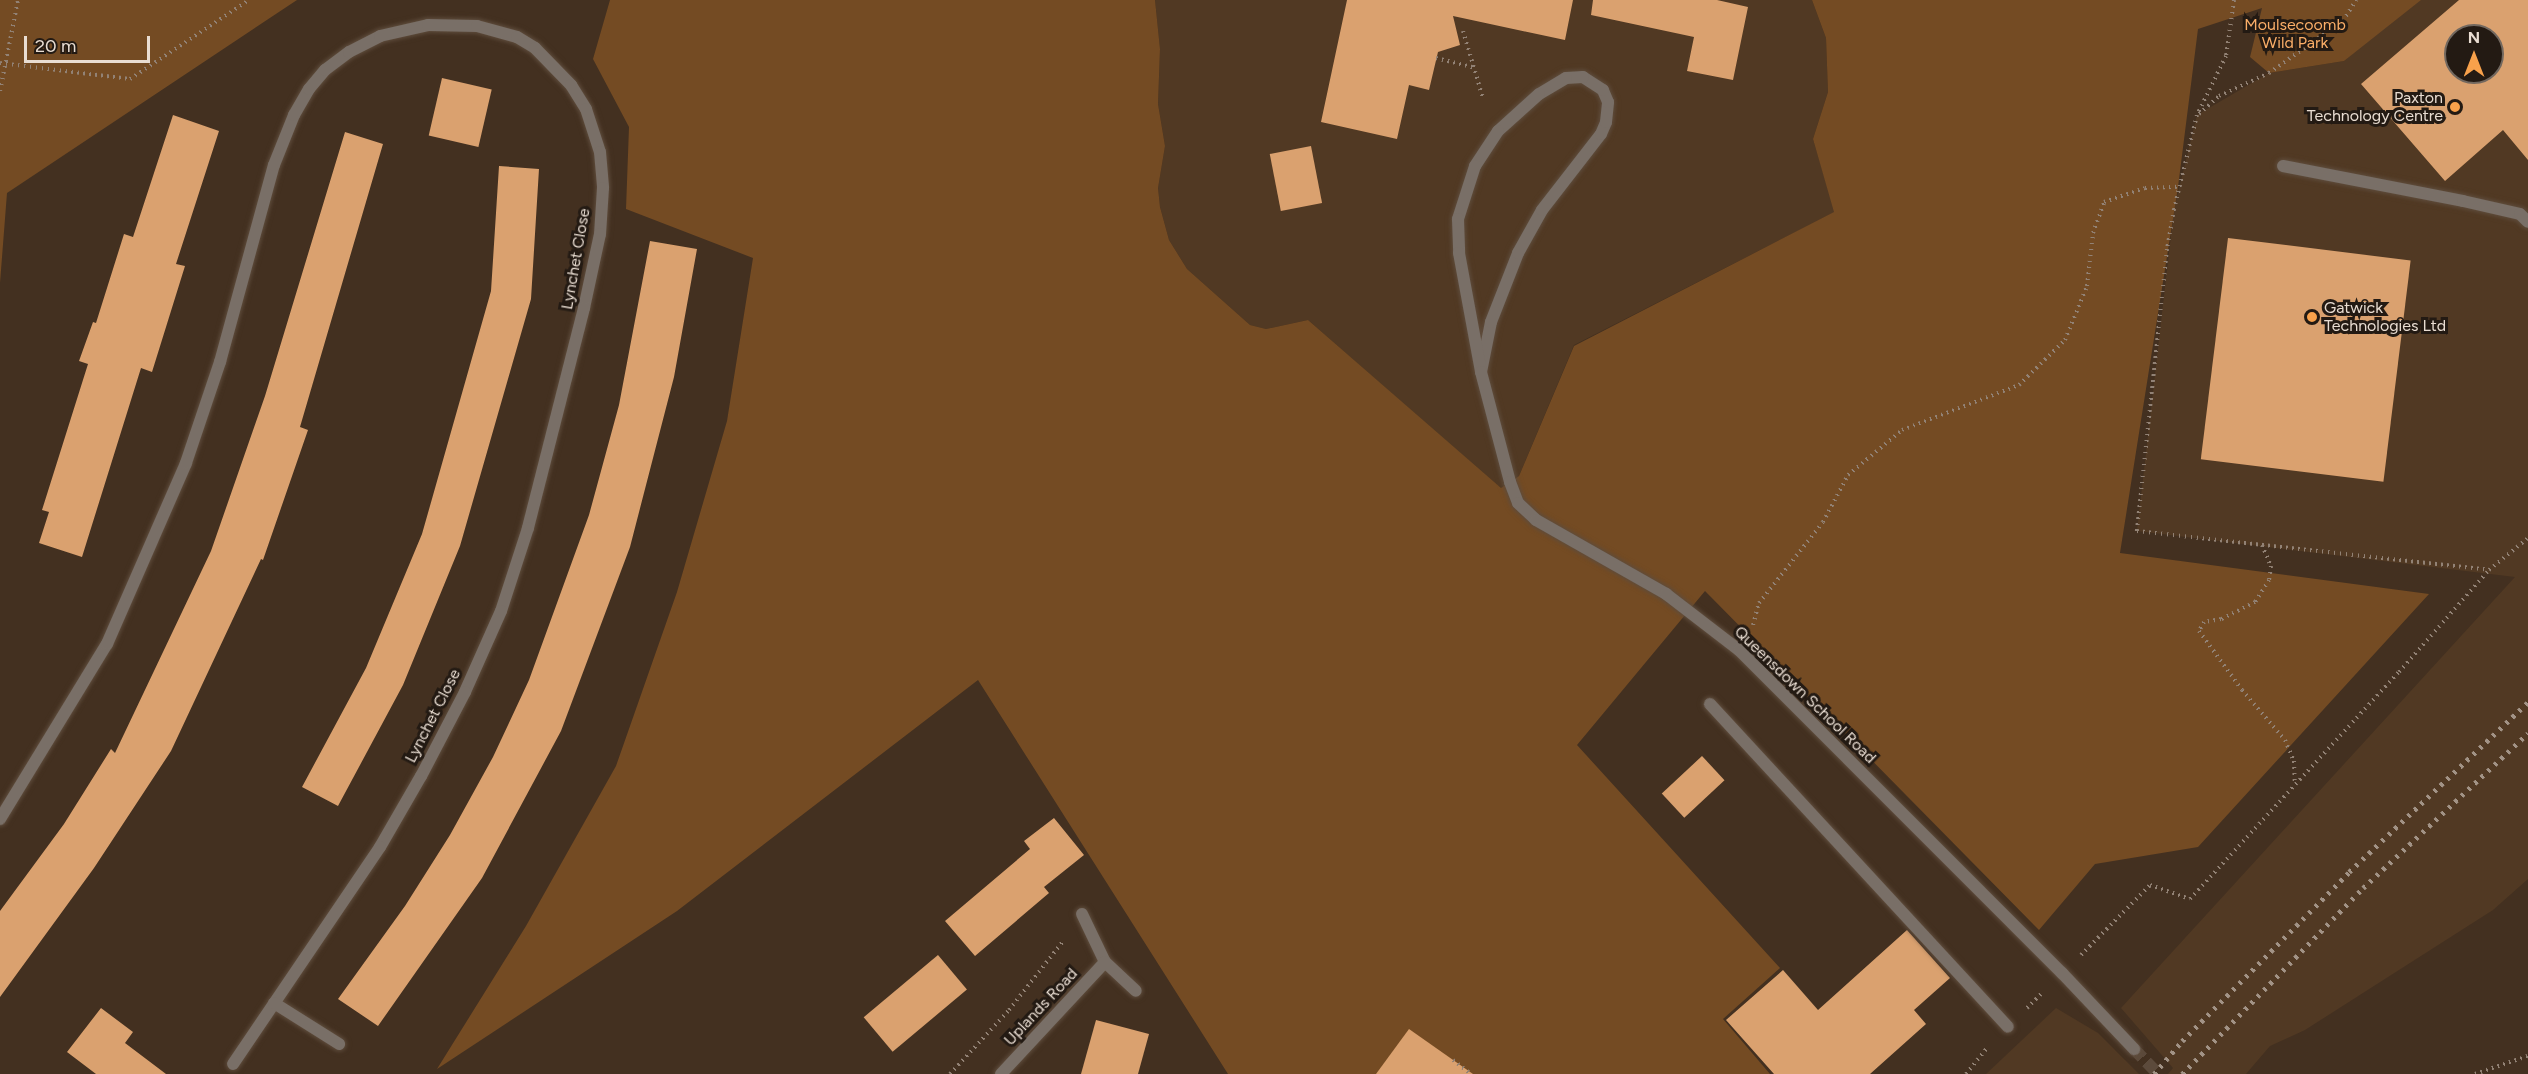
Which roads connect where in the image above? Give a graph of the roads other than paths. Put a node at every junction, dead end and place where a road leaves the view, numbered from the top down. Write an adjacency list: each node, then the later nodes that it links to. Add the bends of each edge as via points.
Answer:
1 (2283, 166): 2 (street, via 2520,214)
2 (2528, 222)
3 (1481, 372): 3 (street, Queensdown School Road, via 1457,236 1464,195 1485,149 1519,110 1566,78 1590,80 1606,97 1608,111 1601,134 1560,184 1518,253 1491,322); 12 (street, Queensdown School Road, via 1510,482 1524,511 1666,594 1739,650)
4 (1710, 704): 10 (street)
5 (0, 819): 9 (street, Lynchet Close, via 107,644 186,463 220,362 274,165 309,89 325,70 349,52 380,36 410,28 443,24 477,26 517,37 535,48 571,85 586,109 600,152 603,188 600,234 589,287 528,528 501,611 421,776 380,847)
6 (1082, 914): 7 (street)
7 (1105, 962): 8 (street); 14 (street, Uplands Road)
8 (1136, 992)
9 (274, 1003): 11 (street); 13 (street, Lynchet Close)
10 (2008, 1027)
11 (339, 1044)
12 (2134, 1049)
13 (233, 1064)
14 (1001, 1074)

